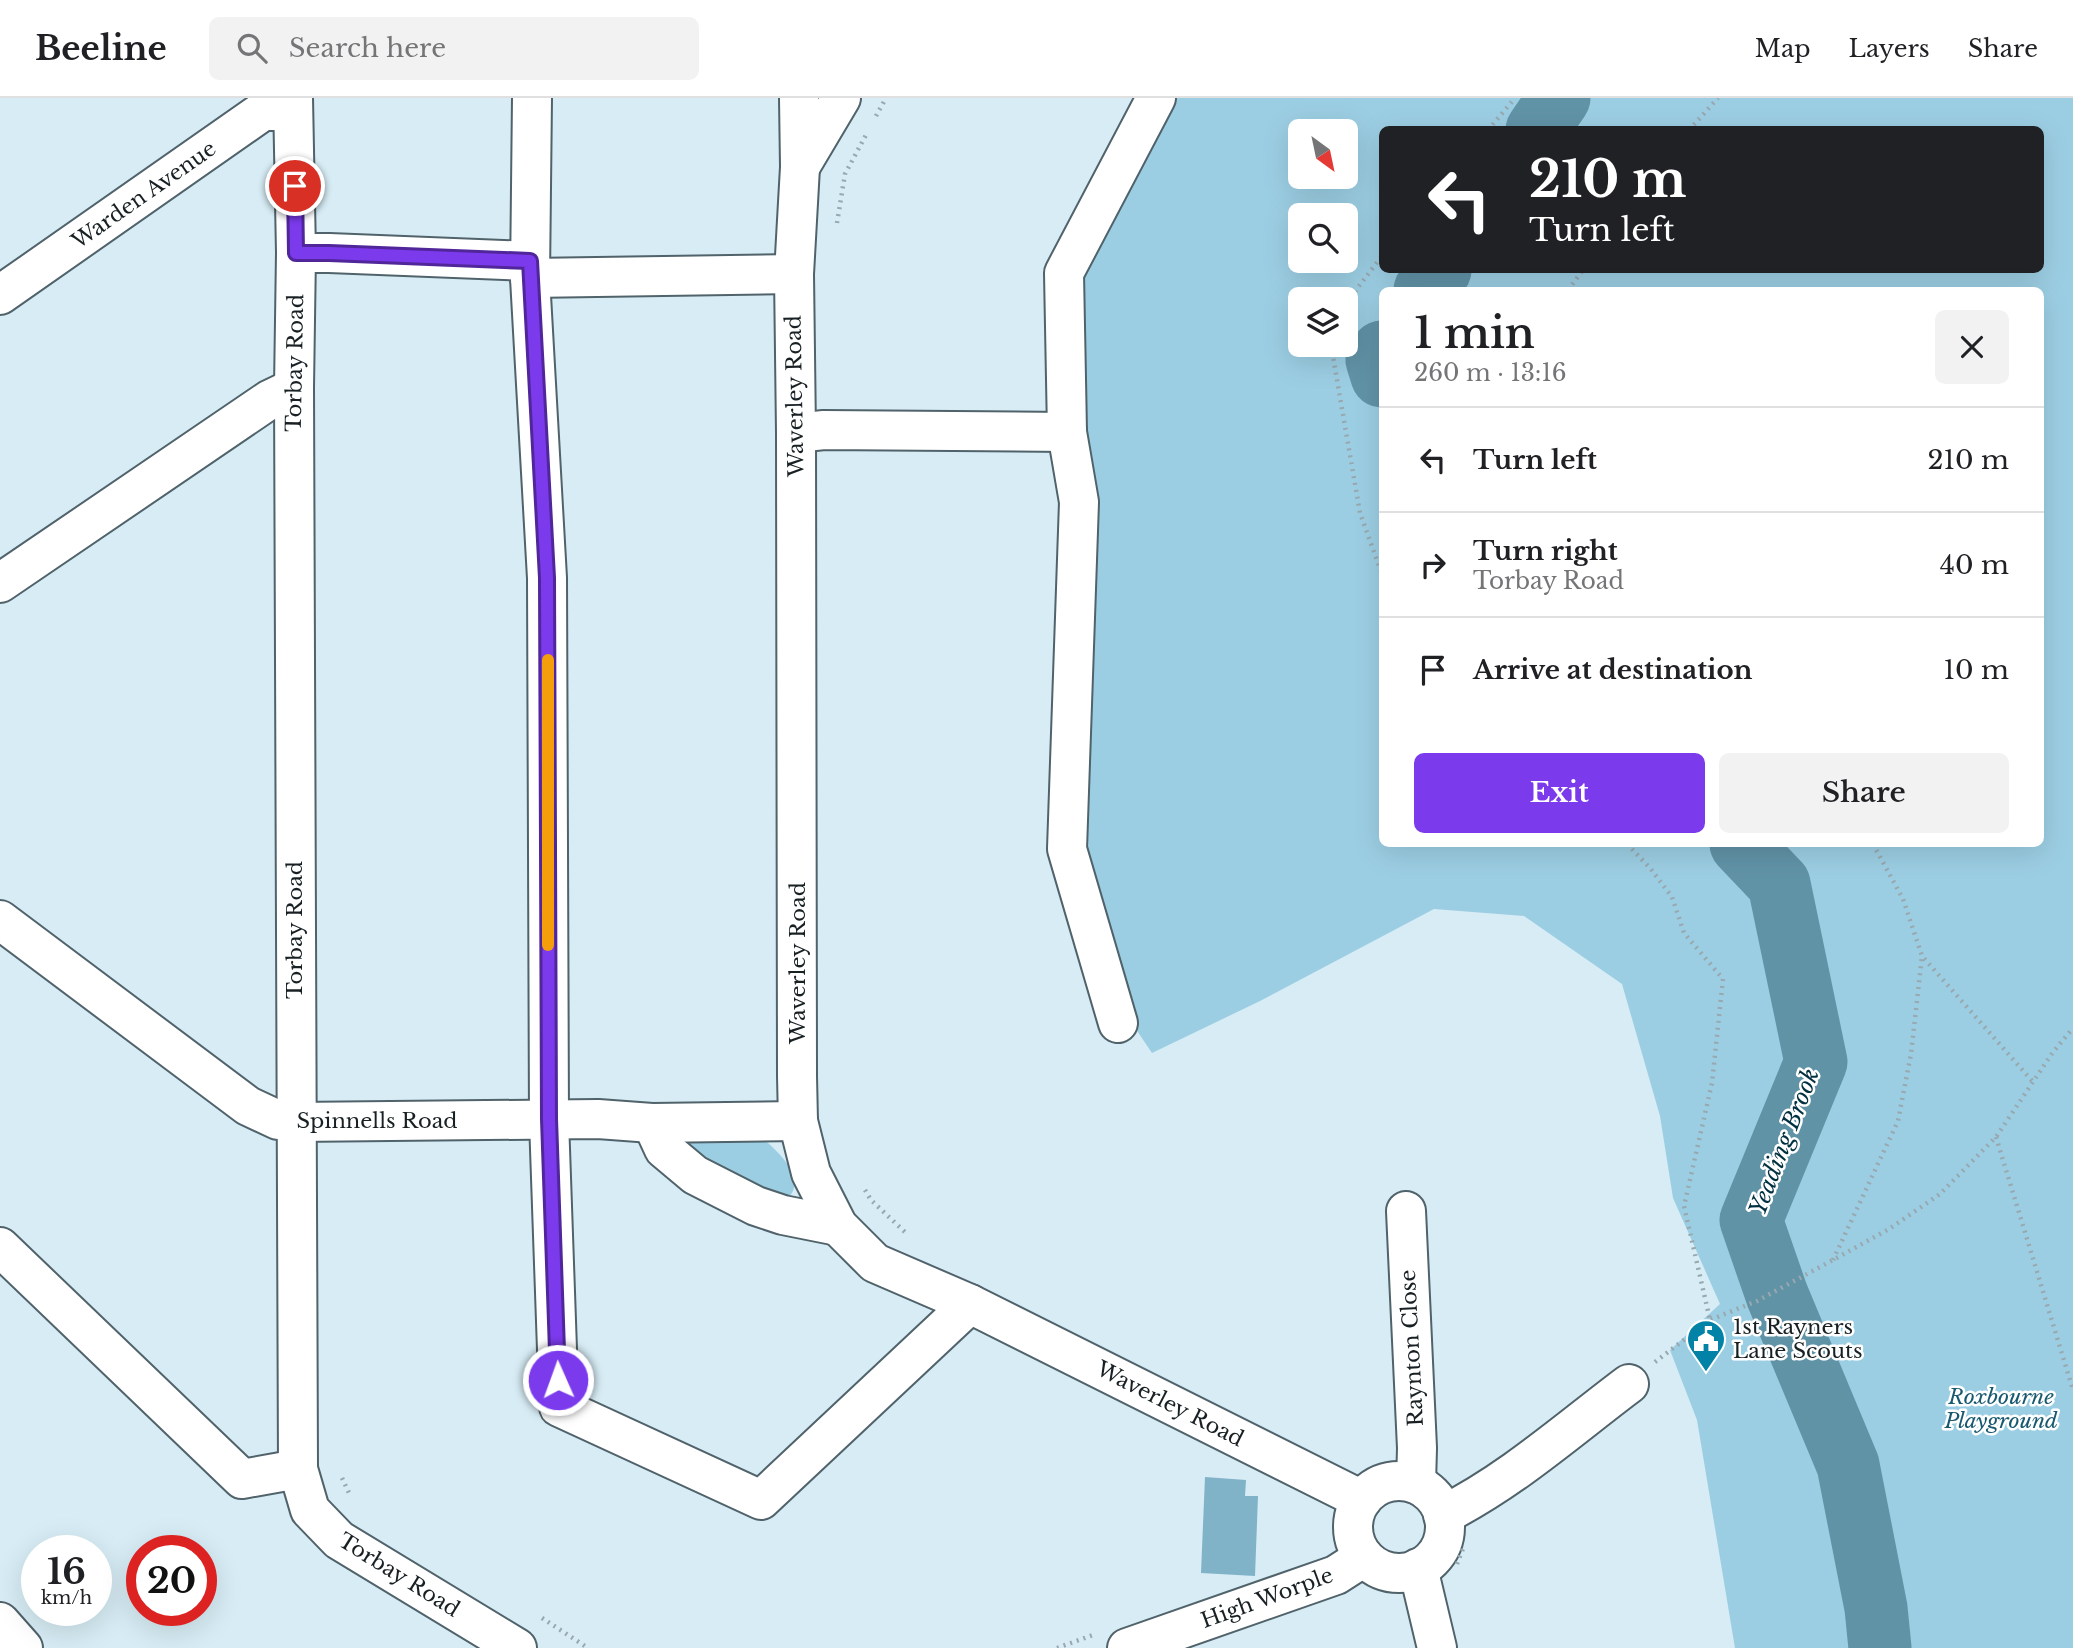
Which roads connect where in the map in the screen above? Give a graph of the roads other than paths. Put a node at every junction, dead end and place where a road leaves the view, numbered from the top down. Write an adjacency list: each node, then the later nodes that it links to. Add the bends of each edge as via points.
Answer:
1 (532, 98): 8 (street)
2 (799, 98): 6 (street, Waverley Road)
3 (841, 98): 6 (street)
4 (1156, 98): 12 (street, via 1064,273)
5 (293, 105): 7 (street, Torbay Road); 10 (street, Warden Avenue, via 263,111)
6 (800, 167): 9 (street, Waverley Road)
7 (296, 253): 8 (street); 11 (street, Torbay Road)
8 (530, 270): 9 (street); 17 (street, via 547,578)
9 (794, 274): 13 (street, Waverley Road)
10 (0, 295)
11 (294, 388): 14 (street, via 269,400); 19 (street, Torbay Road)
12 (1067, 432): 13 (street); 16 (street, via 1079,502 1067,849)
13 (796, 433): 18 (street, Waverley Road)
14 (0, 583)
15 (0, 920): 19 (street, Spinnells Road, via 248,1106 278,1120)
16 (1118, 1023)
17 (549, 1119): 19 (street, Spinnells Road); 20 (street, Spinnells Road); 24 (street, via 559,1407 761,1500)
18 (798, 1121): 20 (street, Spinnells Road); 22 (street, Waverley Road, via 811,1173)
19 (295, 1122): 26 (street, Torbay Road)
20 (652, 1123): 22 (street, via 664,1149 695,1175 756,1206)
21 (1406, 1211): 27 (street, Raynton Close)
22 (838, 1226): 24 (street, Waverley Road, via 876,1263)
23 (0, 1247): 26 (street, via 242,1479)
24 (970, 1304): 28 (street, Waverley Road)
25 (1629, 1384): 29 (street, via 1500,1482)
26 (298, 1469): 35 (street, Torbay Road, via 310,1510 338,1541)
27 (1416, 1484): 28 (street, via 1387,1483); 29 (street, via 1429,1492)
28 (1362, 1500): 30 (street, via 1353,1528)
29 (1444, 1515): 31 (street, via 1437,1553)
30 (1364, 1557): 31 (street, via 1389,1572); 33 (street, High Worple, via 1336,1575)
31 (1418, 1567): 36 (street)
32 (0, 1622): 34 (street)
33 (1112, 1641)
34 (23, 1648)
35 (516, 1648)
36 (1437, 1648)

